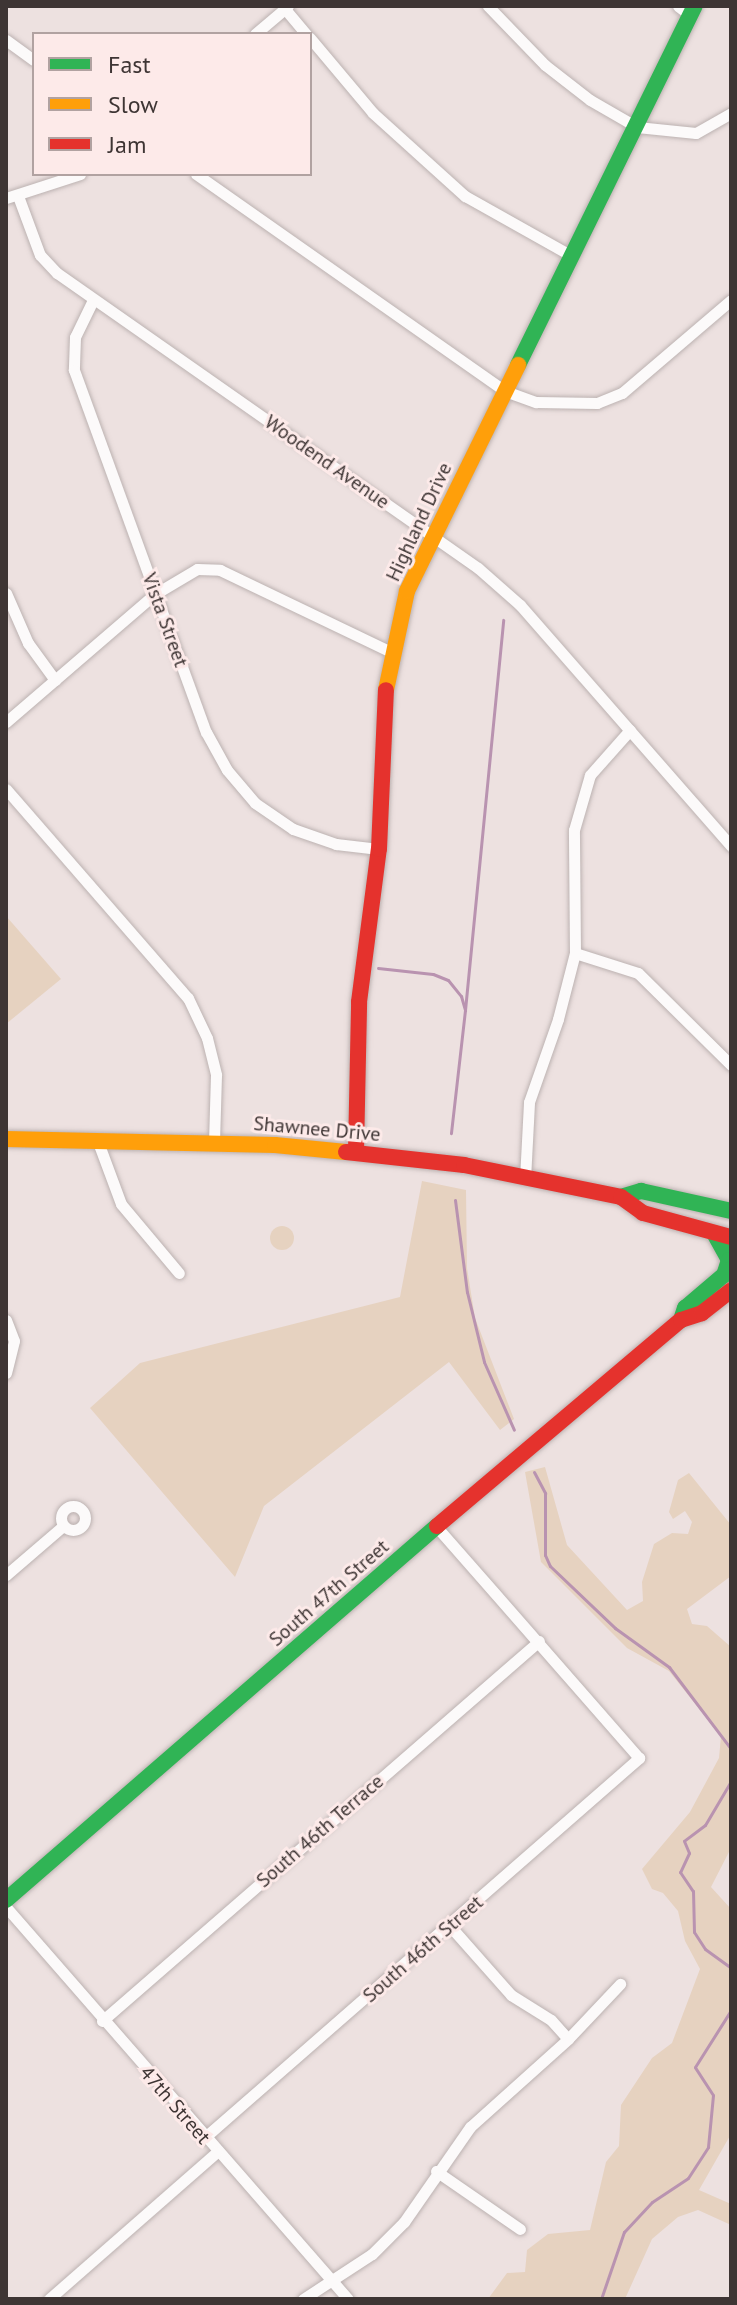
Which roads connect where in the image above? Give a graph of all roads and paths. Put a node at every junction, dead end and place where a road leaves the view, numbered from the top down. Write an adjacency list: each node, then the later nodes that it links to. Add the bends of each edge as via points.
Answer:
1 (488, 6): 10 (street, via 545,65)
2 (286, 7): 4 (street); 5 (street)
3 (687, 9): 10 (main road, Highland Drive)
4 (257, 32)
5 (305, 32)
6 (6, 40): 8 (street)
7 (312, 41): 14 (street, via 373,113 465,196)
8 (32, 59)
9 (731, 113): 10 (street, via 696,133)
10 (637, 127): 14 (main road, Highland Drive)
11 (74, 176): 13 (street)
12 (199, 176): 17 (street)
13 (12, 197): 15 (street, Woodend Avenue, via 40,255)
14 (572, 256): 17 (main road, Highland Drive)
15 (93, 300): 18 (street, Woodend Avenue); 20 (street, Vista Street, via 71,355)
16 (731, 300): 17 (street, via 634,383 597,403 536,402)
17 (505, 391): 18 (main road, Highland Drive)
18 (433, 535): 21 (main road, Highland Drive, via 407,591); 24 (street, Woodend Avenue, via 520,605)
19 (6, 593): 22 (street, via 28,643)
20 (155, 594): 21 (street, via 197,569 220,570); 22 (street); 27 (street, Vista Street, via 206,732 227,770 255,803 293,829 336,844)
21 (391, 652): 27 (main road, Highland Drive, via 380,744)
22 (55, 680): 23 (street)
23 (6, 722)
24 (630, 730): 26 (street, Woodend Avenue); 28 (street, via 590,775 574,830)
25 (6, 789): 32 (street, via 188,998 207,1038 216,1075)
26 (731, 846)
27 (379, 849): 33 (main road, Highland Drive, via 359,1002)
28 (575, 953): 29 (street, via 638,973); 34 (street, via 529,1102)
29 (731, 1065)
30 (6, 1139): 31 (main road, Shawnee Drive)
31 (98, 1142): 32 (main road, Shawnee Drive); 39 (street, via 121,1204)
32 (214, 1142): 33 (main road, Shawnee Drive)
33 (356, 1151): 34 (main road, Shawnee Drive)
34 (525, 1179): 35 (main road, Shawnee Drive)
35 (621, 1197): 36 (main road, Shawnee Drive, via 641,1191); 37 (main road, Shawnee Drive, via 643,1213)
36 (731, 1211)
37 (714, 1233): 38 (main road, Shawnee Drive); 40 (main road, via 729,1260)
38 (731, 1237)
39 (179, 1273)
40 (729, 1278): 44 (main road, South 47th Street, via 685,1308 681,1320)
41 (6, 1320): 42 (street, via 14,1341)
42 (6, 1373)
43 (63, 1526): 45 (street)
44 (436, 1526): 46 (street); 47 (main road, South 47th Street)
45 (6, 1575)
46 (539, 1641): 49 (street, South 46th Street, via 639,1758); 51 (street, South 46th Terrace)
47 (6, 1900)
48 (6, 1907): 51 (street, 47th Street)
49 (450, 1926): 52 (street, via 511,1995 551,2020); 53 (street, South 46th Street)
50 (620, 1984): 52 (street)
51 (102, 2021): 53 (street, 47th Street)
52 (568, 2039): 55 (street, via 470,2127)
53 (204, 2138): 54 (street, 47th Street)
54 (216, 2153): 57 (street, 47th Street); 58 (street)
55 (436, 2171): 56 (street); 57 (street, via 404,2222 372,2254)
56 (520, 2229)
57 (329, 2280): 59 (street); 60 (street, 47th Street)
58 (49, 2299)
59 (303, 2299)
60 (348, 2299)

